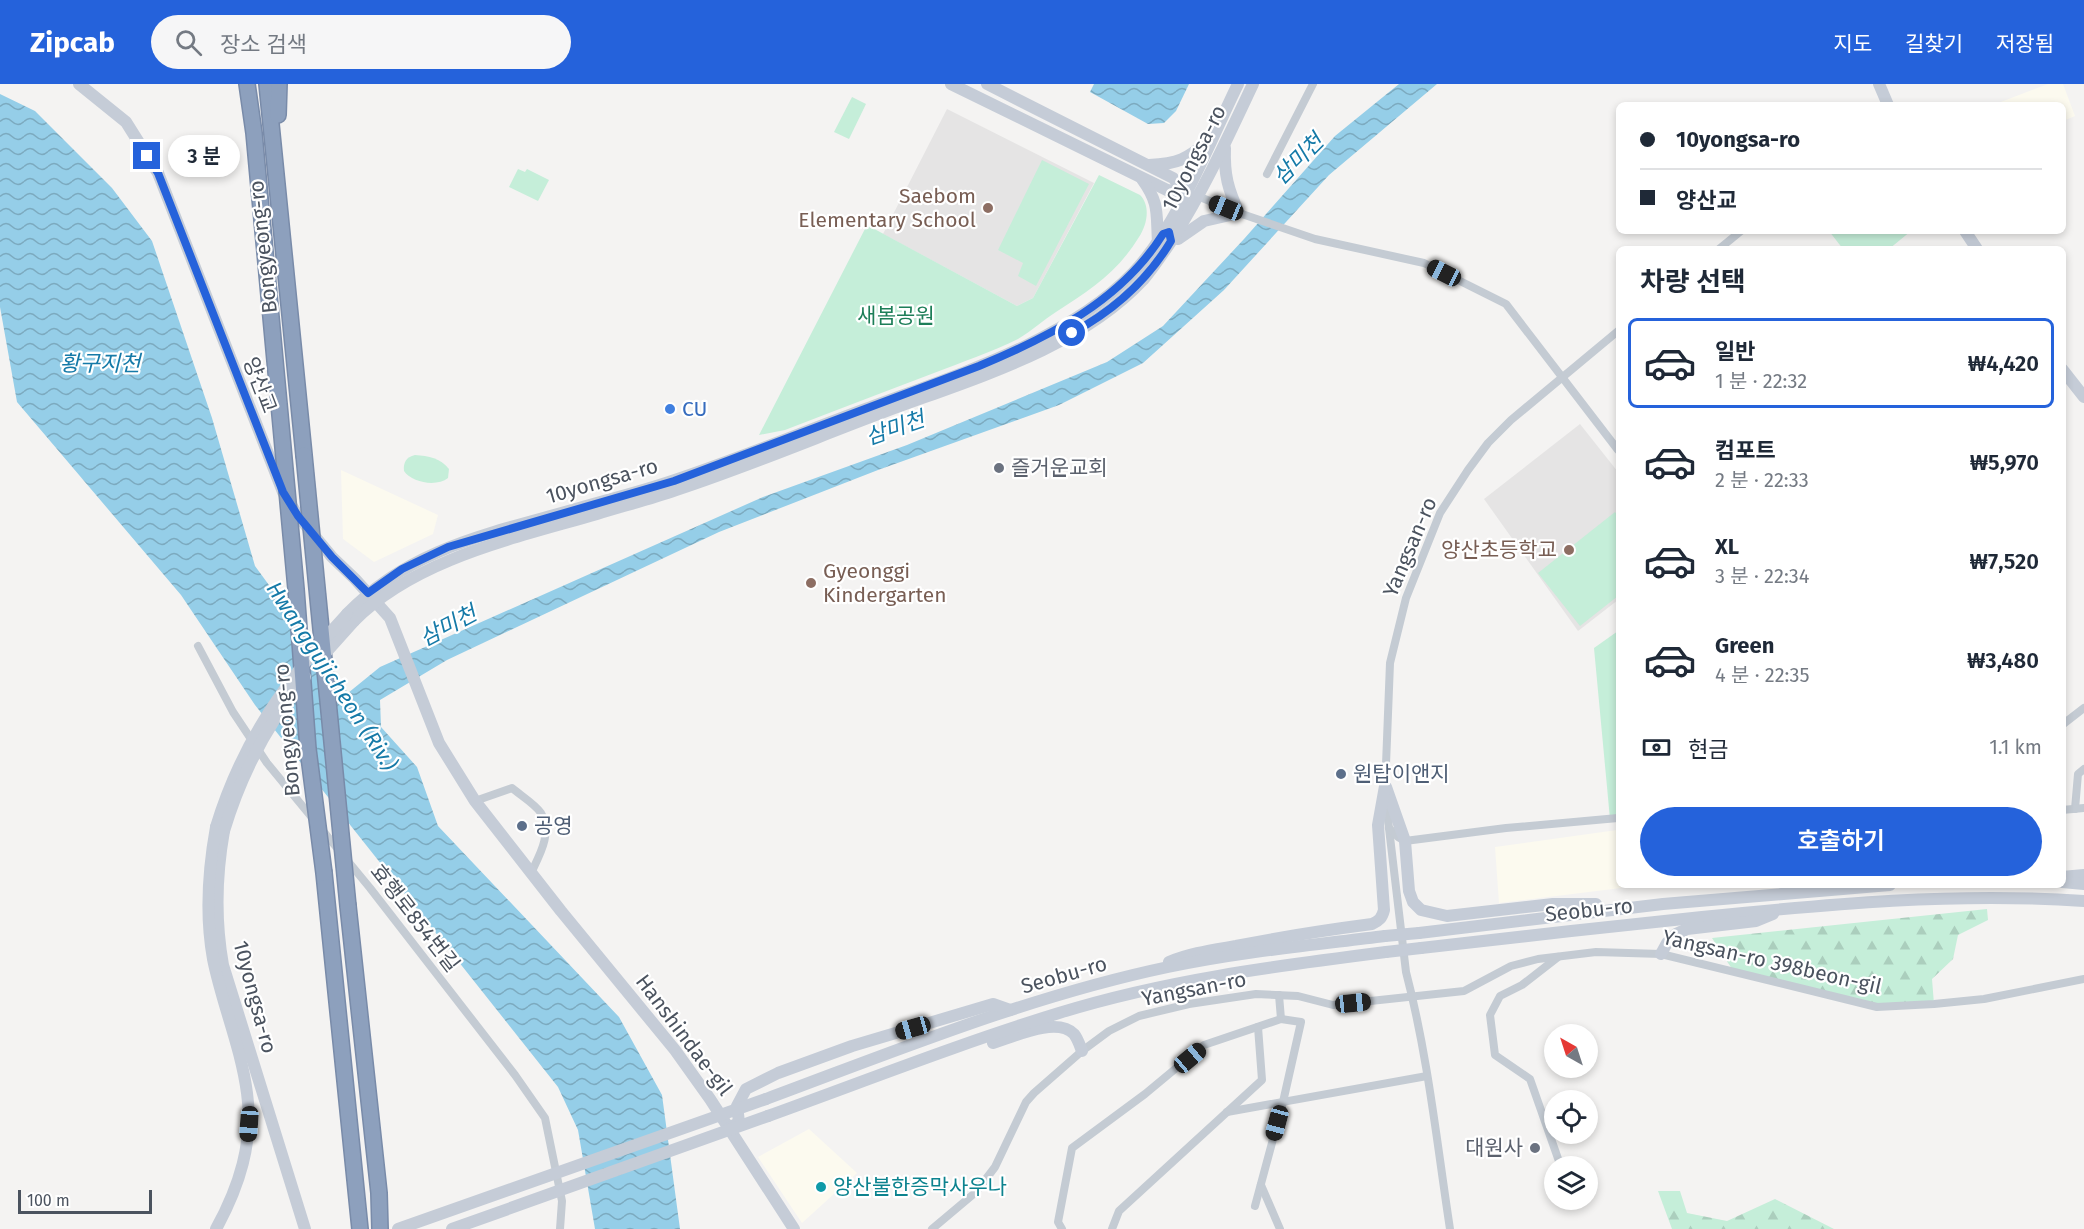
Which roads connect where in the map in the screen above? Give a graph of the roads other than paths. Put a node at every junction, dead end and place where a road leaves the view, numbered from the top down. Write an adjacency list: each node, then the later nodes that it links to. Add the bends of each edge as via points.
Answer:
1 (79, 84): 31 (main road, 양산교, via 126,122 158,173 283,492 332,557)
2 (247, 84): 73 (highway, Bongyeong-ro, bridge, via 308,749)
3 (267, 84): 14 (highway, Bongyeong-ro)
4 (279, 84): 14 (highway)
5 (951, 84): 17 (main road)
6 (987, 84): 15 (main road)
7 (1238, 84): 12 (main road, 10yongsa-ro)
8 (1253, 84): 13 (main road, 10yongsa-ro)
9 (1313, 84): 16 (street)
10 (1879, 84): 11 (main road)
11 (1887, 102)
12 (1212, 138): 15 (main road, via 1185,159); 18 (main road, 10yongsa-ro)
13 (1225, 144): 19 (main road, 10yongsa-ro); 20 (main road, via 1227,187)
14 (275, 163): 74 (highway, Bongyeong-ro, bridge)
15 (1147, 165): 17 (main road); 18 (main road, via 1173,178)
16 (1267, 174)
17 (1140, 177): 18 (main road, via 1167,190); 22 (main road, via 1151,192)
18 (1186, 192): 19 (street); 22 (main road, 10yongsa-ro)
19 (1198, 196): 20 (street); 22 (main road, 10yongsa-ro)
20 (1239, 213): 22 (main road, via 1204,221); 26 (street, via 1315,239 1424,263 1506,304)
21 (1738, 234): 23 (street)
22 (1165, 241): 29 (main road, 10yongsa-ro, via 1106,298 1016,351 674,481 448,547); 30 (main road, 10yongsa-ro, via 1144,278 1106,312 1029,355 677,490 497,543)
23 (1723, 246)
24 (1616, 333): 26 (street, Yangsan-ro)
25 (2066, 374): 27 (main road)
26 (1562, 376): 28 (street); 37 (street, Yangsan-ro, via 1488,443 1440,513 1406,598 1390,663)
27 (2084, 397)
28 (1616, 447)
29 (407, 566): 30 (main road, via 406,574); 31 (main road, 10yongsa-ro)
30 (414, 578): 31 (main road, 10yongsa-ro)
31 (372, 598): 33 (main road, 양산교, via 390,618); 63 (main road, 10yongsa-ro, bridge, via 287,686 256,731 235,775 220,829 208,883 211,943 217,976)
32 (198, 646): 77 (street, 효행로854번길, via 233,712 267,763 370,888 545,1118 562,1201)
33 (419, 693): 38 (main road, Hanshindae-gil, via 439,743)
34 (2084, 708): 35 (street)
35 (2066, 722)
36 (2084, 769): 39 (street, via 2078,774)
37 (1385, 786): 41 (street, Yangsan-ro); 42 (main road); 54 (main road, via 1378,825 1384,910 1379,921 1184,956)
38 (475, 801): 43 (main road, Hanshindae-gil); 43 (street, via 512,788 541,813 544,847)
39 (2080, 809)
40 (1616, 818): 42 (street)
41 (1388, 828): 42 (street); 57 (street, Yangsan-ro, via 1406,972)
42 (1405, 840): 50 (main road, via 1413,902 1433,914 1447,916 1553,904)
43 (531, 873): 67 (main road, Hanshindae-gil, via 675,1050)
44 (2084, 875): 45 (main road)
45 (2066, 877)
46 (2066, 882): 47 (main road)
47 (2084, 884)
48 (1854, 888): 50 (main road, Seobu-ro)
49 (2084, 901): 51 (main road, Seobu-ro, via 1958,898)
50 (1663, 904): 54 (main road, Seobu-ro, bridge, via 1264,952)
51 (1786, 908): 52 (main road, via 1756,921 1687,929 1676,934); 62 (main road, Seobu-ro, bridge, via 1386,952 1236,973 1061,1012)
52 (1661, 954): 53 (street, Yangsan-ro 398beon-gil, via 1614,951); 55 (street, Yangsan-ro 398beon-gil, via 1877,1007 1984,999)
53 (1558, 957): 57 (street, Yangsan-ro 398beon-gil, via 1511,966 1464,991); 68 (street, via 1522,985 1500,996 1490,1015 1495,1055 1530,1079)
54 (1142, 974): 58 (main road, Seobu-ro)
55 (2084, 978)
56 (1279, 995): 57 (street, Yangsan-ro, via 1333,1005); 59 (street); 61 (street, Yangsan-ro, via 1256,994 1189,1004 1139,1016)
57 (1413, 998): 64 (street, Yangsan-ro)
58 (1010, 1010): 67 (main road, via 993,1004 852,1046 778,1073 746,1089 737,1106 739,1122); 75 (main road, Seobu-ro, bridge)
59 (1281, 1019): 60 (street); 65 (street, via 1300,1022)
60 (1258, 1027): 66 (street, via 1262,1080); 80 (street, via 1204,1045 1072,1148 1058,1222)
61 (1082, 1051): 62 (main road, via 1073,1033 1050,1026); 79 (street, Yangsan-ro, via 1026,1102 995,1167 976,1192)
62 (902, 1068): 76 (main road, Seobu-ro, bridge)
63 (250, 1074): 71 (main road, via 247,1146 237,1185); 72 (main road)
64 (1427, 1076): 65 (street); 83 (street, Yangsan-ro)
65 (1283, 1102): 66 (street); 69 (street)
66 (1227, 1112): 81 (street, via 1119,1211)
67 (728, 1129): 78 (main road, Hanshindae-gil)
68 (1557, 1156)
69 (1261, 1184): 70 (street); 82 (street)
70 (1255, 1206)
71 (216, 1229)
72 (305, 1229)
73 (360, 1229)
74 (380, 1229)
75 (398, 1229)
76 (452, 1229)
77 (560, 1229)
78 (794, 1229)
79 (932, 1229)
80 (1062, 1229)
81 (1112, 1229)
82 (1280, 1229)
83 (1450, 1229)

